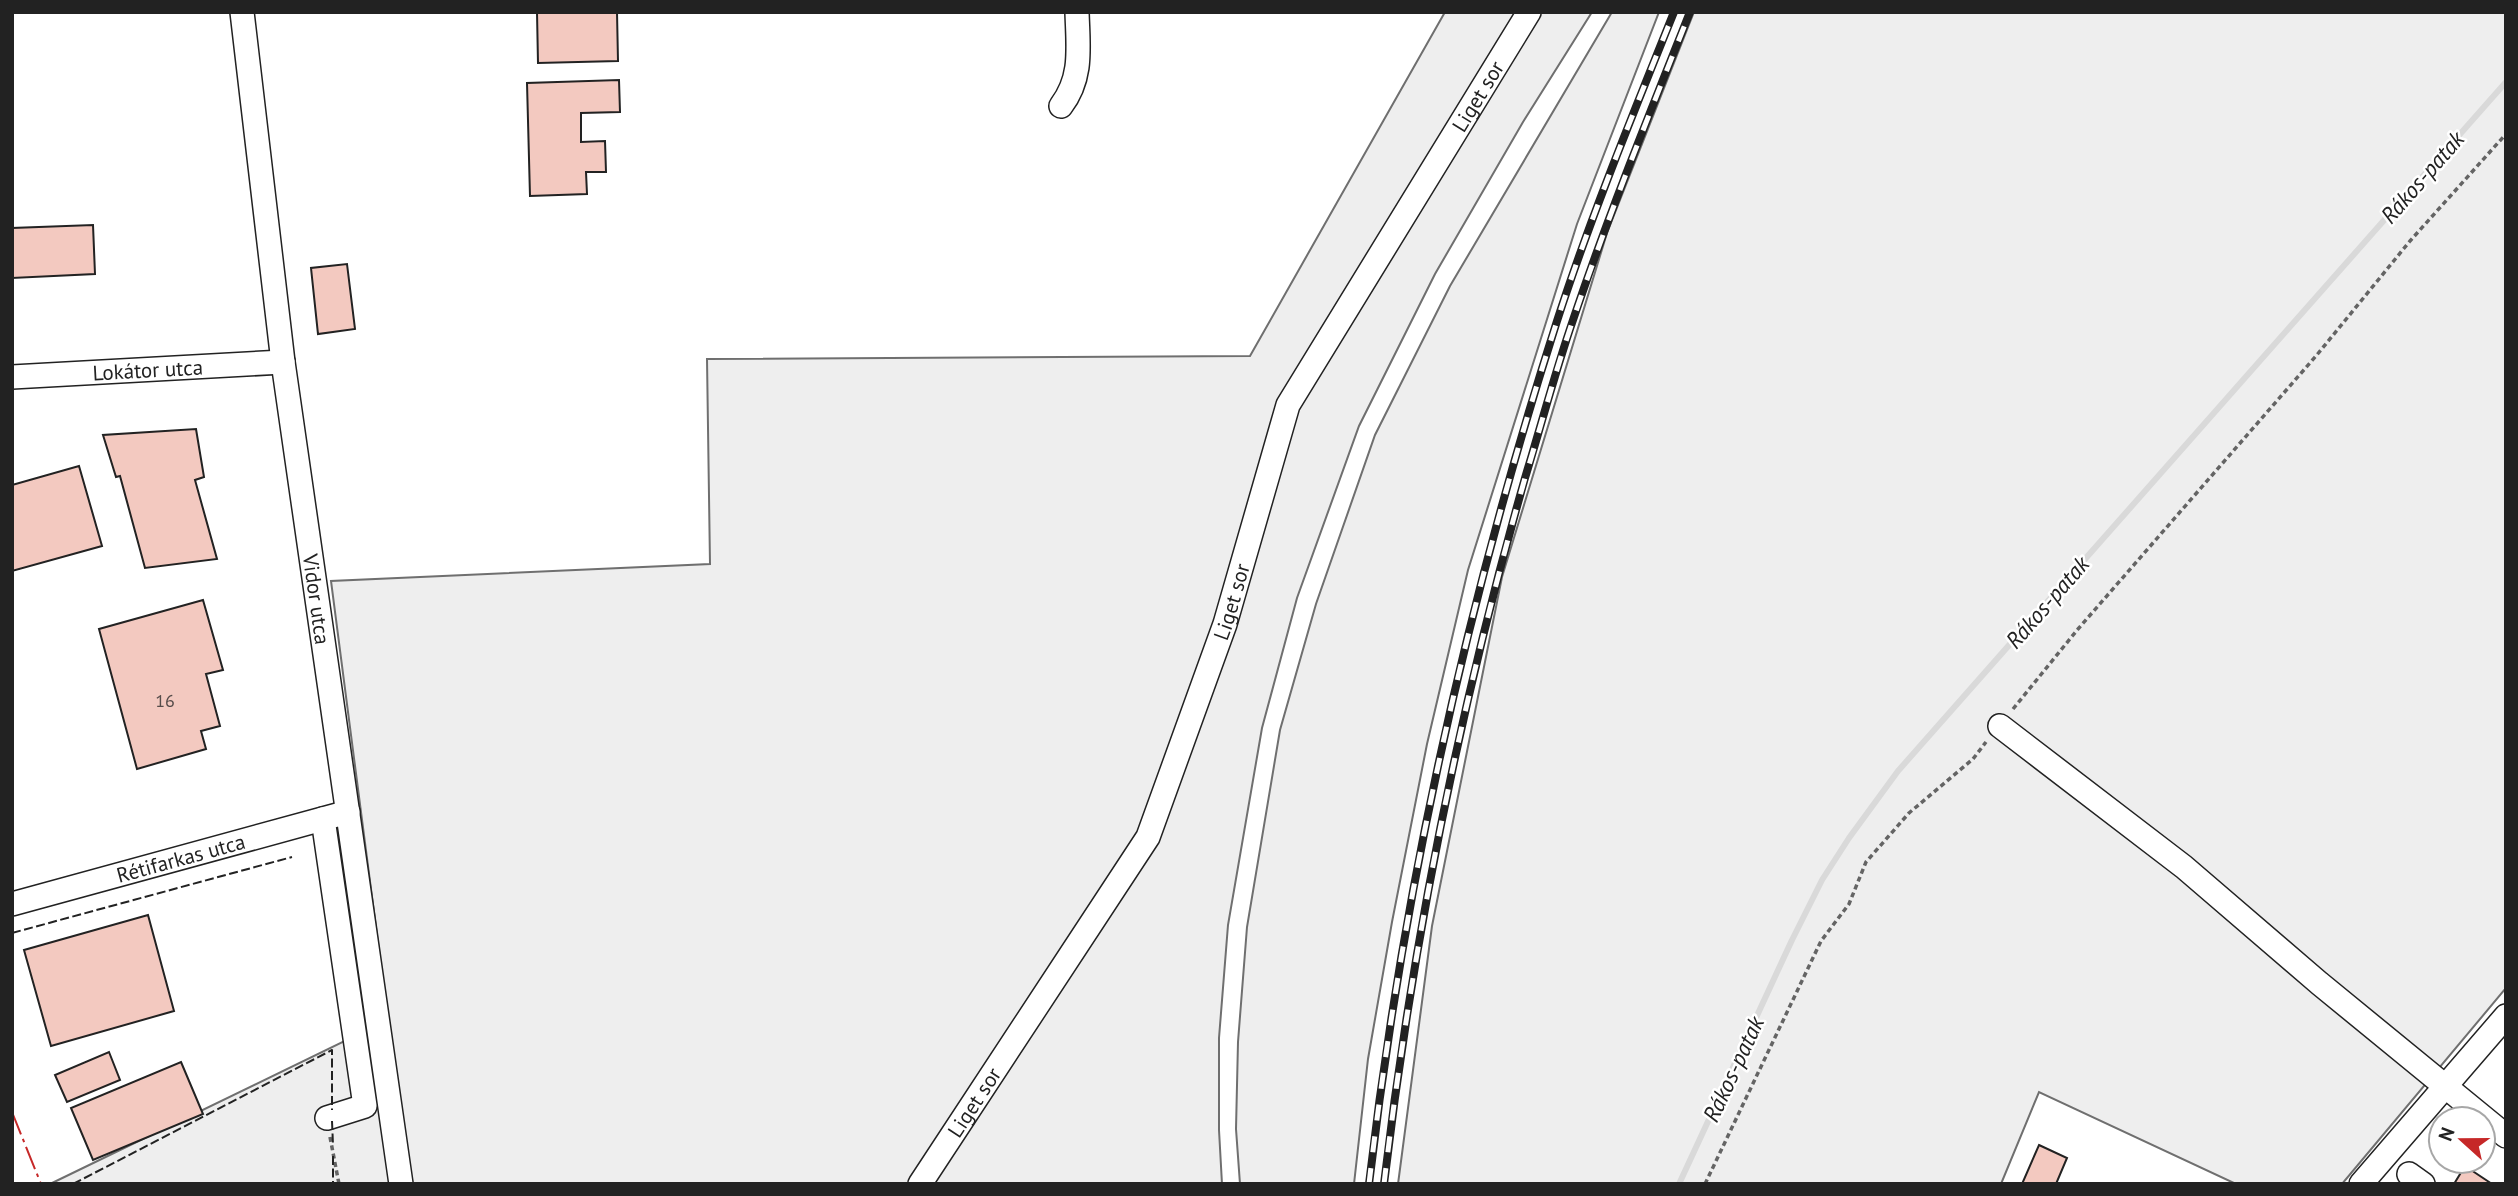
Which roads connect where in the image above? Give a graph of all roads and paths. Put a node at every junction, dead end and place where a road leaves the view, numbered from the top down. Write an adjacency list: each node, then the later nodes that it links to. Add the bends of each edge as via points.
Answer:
1 (242, 12): 6 (street, Vidor utca)
2 (1077, 12): 4 (street, via 1078,70)
3 (1529, 12): 18 (street, Liget sor, via 1288,405 1225,624 1149,837)
4 (1062, 106)
5 (2506, 134): 8 (path, via 2078,629)
6 (283, 362): 7 (street, Lokátor utca); 9 (street, Vidor utca)
7 (12, 377)
8 (2000, 726): 13 (street, via 2184,867); 19 (path, via 1973,759 1909,813 1866,862 1849,904 1821,941)
9 (348, 812): 10 (street, Rétifarkas utca); 17 (street, Vidor utca)
10 (323, 819): 11 (street, Rétifarkas utca); 14 (street, via 365,1105)
11 (12, 904)
12 (2506, 1016): 13 (street)
13 (2445, 1086): 15 (street); 20 (street)
14 (327, 1118): 16 (path)
15 (2506, 1136)
16 (339, 1184)
17 (401, 1184)
18 (920, 1184)
19 (1705, 1184)
20 (2361, 1184)

